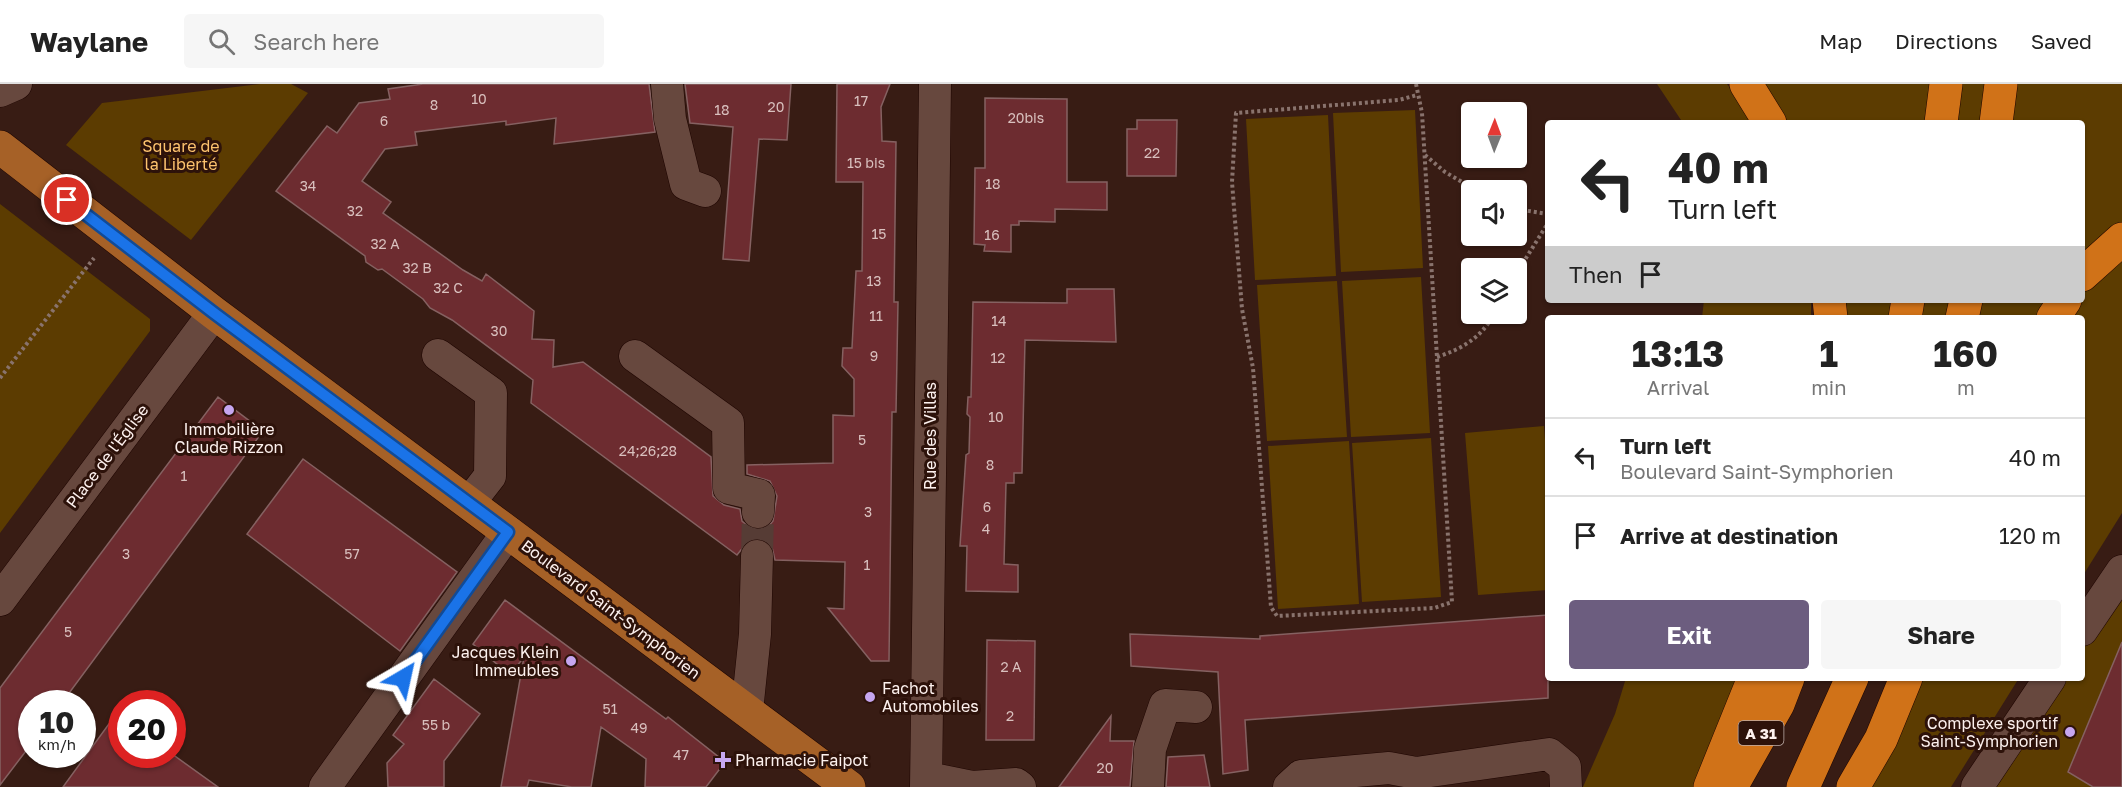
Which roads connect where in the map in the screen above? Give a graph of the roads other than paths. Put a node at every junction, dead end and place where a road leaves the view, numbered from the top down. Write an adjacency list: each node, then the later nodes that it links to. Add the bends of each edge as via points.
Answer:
1 (16, 84): 7 (street)
2 (667, 84): 12 (street, via 670,118 686,184)
3 (935, 84): 32 (street, Rue des Villas)
4 (1746, 84): 8 (highway)
5 (1946, 84): 9 (highway)
6 (2001, 84): 10 (highway)
7 (0, 91)
8 (1768, 120)
9 (1941, 120)
10 (1996, 120)
11 (0, 147): 15 (main road, Boulevard Saint-Symphorien)
12 (705, 191)
13 (2122, 239): 14 (highway)
14 (2085, 272)
15 (214, 313): 18 (main road, Boulevard Saint-Symphorien); 23 (street, Place de l'Église)
16 (438, 355): 18 (street, via 491,393 490,476)
17 (635, 356): 19 (street, via 728,423 729,488 759,495)
18 (469, 503): 20 (main road, Boulevard Saint-Symphorien)
19 (758, 512)
20 (508, 532): 31 (main road, Boulevard Saint-Symphorien); 33 (street)
21 (757, 556): 31 (street, via 755,634)
22 (2122, 571): 24 (street)
23 (0, 600)
24 (2085, 626)
25 (1753, 681): 39 (highway)
26 (1787, 681): 40 (highway, A 31)
27 (1851, 681): 41 (highway)
28 (1905, 681): 42 (highway, via 1881,739)
29 (2048, 681): 43 (street)
30 (1196, 707): 36 (street, via 1165,705 1150,749)
31 (747, 711): 34 (main road, Boulevard Saint-Symphorien)
32 (927, 782): 35 (street)
33 (326, 787)
34 (849, 787)
35 (1020, 787)
36 (1148, 787)
37 (1289, 787): 38 (street, via 1301,776 1389,768 1416,773 1549,754 1564,767)
38 (1566, 787)
39 (1710, 787)
40 (1731, 787)
41 (1803, 787)
42 (1852, 787)
43 (1977, 787)

